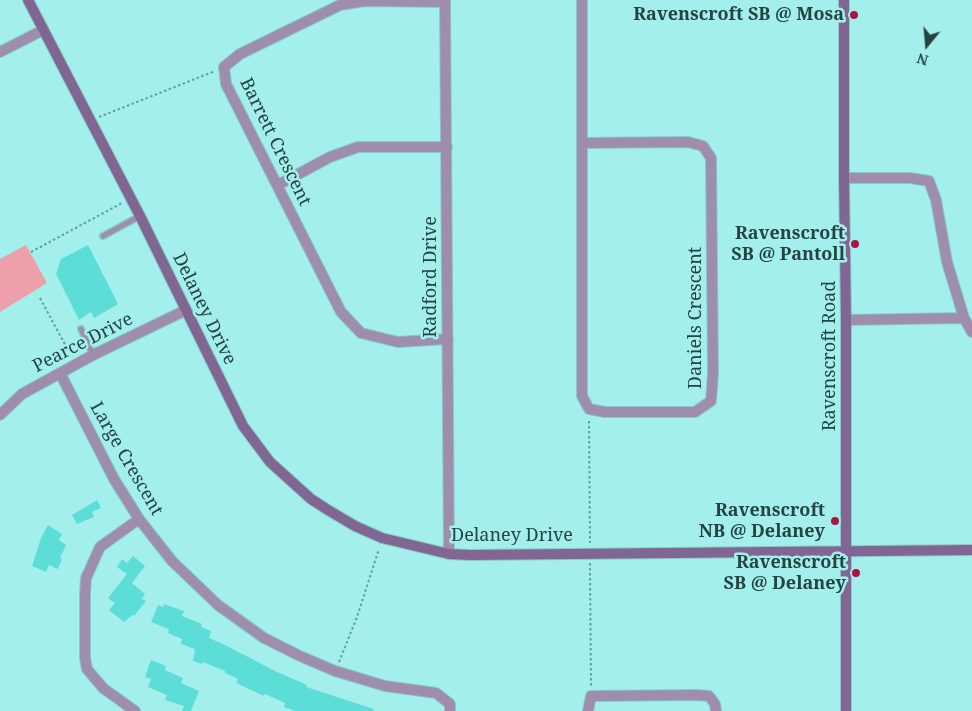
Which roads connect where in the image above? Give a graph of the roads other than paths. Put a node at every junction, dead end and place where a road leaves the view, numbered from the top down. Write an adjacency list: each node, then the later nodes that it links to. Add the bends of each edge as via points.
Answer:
1 (28, 0): 5 (street, Delaney Drive)
2 (582, 0): 7 (street, Daniels Crescent)
3 (844, 0): 9 (street, Ravenscroft Road)
4 (445, 1): 8 (street, Radford Drive); 10 (street, Barrett Crescent, via 365,1 340,5 240,54 224,66 226,84)
5 (43, 30): 6 (street); 11 (street, Delaney Drive)
6 (0, 52)
7 (582, 143): 7 (street, Daniels Crescent, via 582,396 589,409 605,412 695,412 711,401 713,373 712,158 703,146 688,142)
8 (447, 147): 10 (street, via 358,148 330,157); 18 (street, Radford Drive)
9 (844, 178): 14 (street, via 929,181 936,200 947,262); 15 (street, Ravenscroft Road)
10 (278, 185): 18 (street, Barrett Crescent, via 342,312 361,333 398,342)
11 (140, 216): 12 (lane); 13 (street, Delaney Drive)
12 (104, 236)
13 (186, 310): 19 (street, Pearce Drive); 25 (street, Delaney Drive, via 243,426 270,462 311,499 355,526 382,538)
14 (964, 318): 15 (street); 17 (street)
15 (846, 320): 24 (street, Ravenscroft Road)
16 (81, 329): 19 (lane)
17 (972, 332)
18 (448, 339): 25 (street, Radford Drive)
19 (92, 355): 20 (street, Pearce Drive)
20 (60, 373): 21 (street, Pearce Drive, via 22,394); 22 (street, Large Crescent, via 114,479)
21 (0, 415)
22 (139, 519): 26 (street, via 100,547 86,578 85,594 87,670 103,688); 27 (street, Large Crescent, via 172,562 218,605 264,638 335,671 385,686 436,693 450,704)
23 (972, 550): 24 (street, Delaney Drive)
24 (846, 551): 25 (street, Delaney Drive); 30 (street, Ravenscroft Road)
25 (449, 554)
26 (135, 711)
27 (450, 711)
28 (588, 711): 29 (street, via 591,696 688,695 709,696 716,704)
29 (716, 711)
30 (846, 711)

